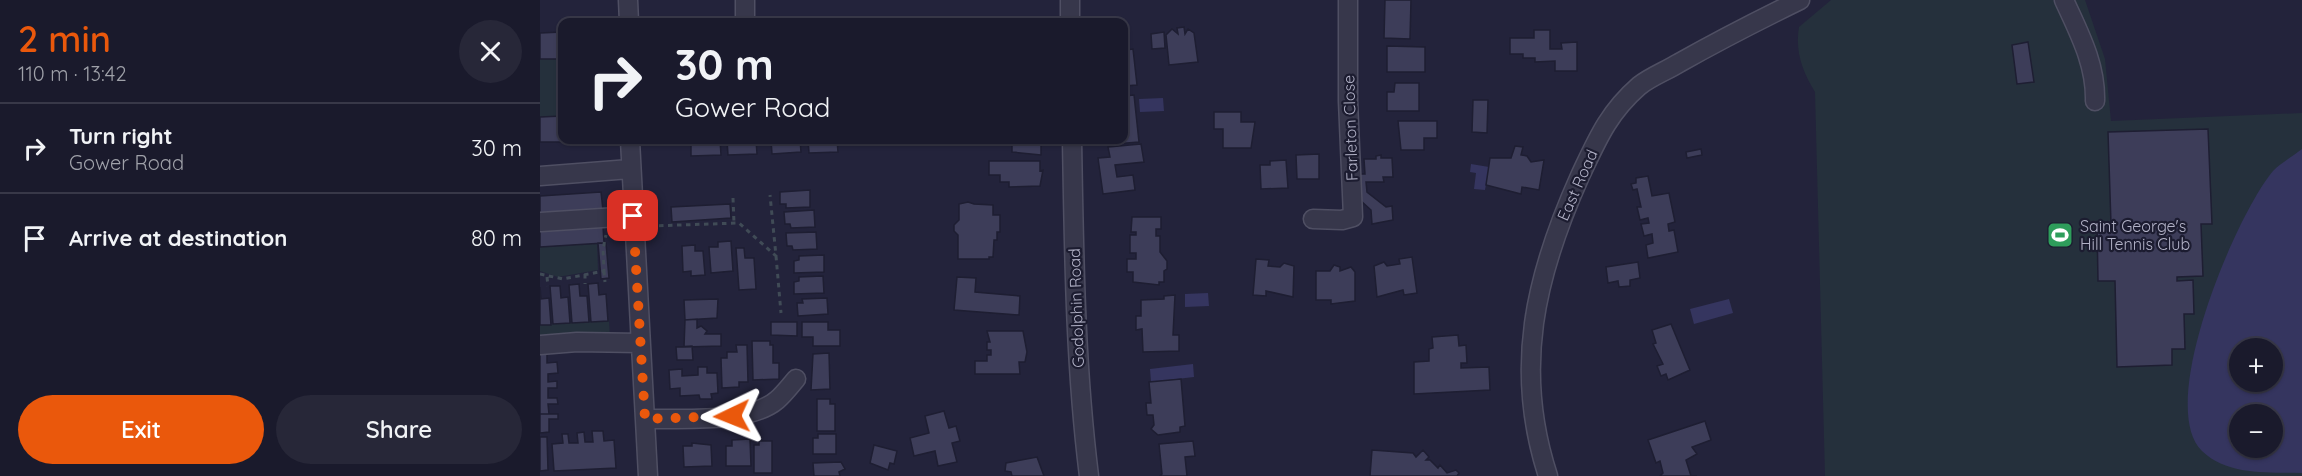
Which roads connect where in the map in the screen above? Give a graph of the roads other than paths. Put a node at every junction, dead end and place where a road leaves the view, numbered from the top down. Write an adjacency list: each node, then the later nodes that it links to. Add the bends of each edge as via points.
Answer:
1 (628, 0): 7 (street)
2 (745, 0): 8 (street)
3 (1070, 0): 9 (street)
4 (1348, 0): 15 (street, Farleton Close, via 1353,217)
5 (1800, 0): 24 (street, East Road, via 1640,85 1605,121 1551,246 1537,293 1530,372 1533,413)
6 (2064, 0): 10 (street, via 2091,63)
7 (629, 18)
8 (745, 18)
9 (1070, 18)
10 (2095, 101)
11 (630, 144): 13 (street)
12 (1072, 144): 23 (street, Godolphin Road, via 1075,317)
13 (630, 169): 14 (street); 17 (street)
14 (540, 176)
15 (1313, 219)
16 (541, 222): 17 (street, via 605,218)
17 (633, 222): 18 (street)
18 (639, 343): 19 (street); 21 (street)
19 (540, 345)
20 (796, 379): 21 (street, via 776,401 758,411 732,416)
21 (645, 419): 22 (street)
22 (648, 476)
23 (1089, 476)
24 (1548, 476)

